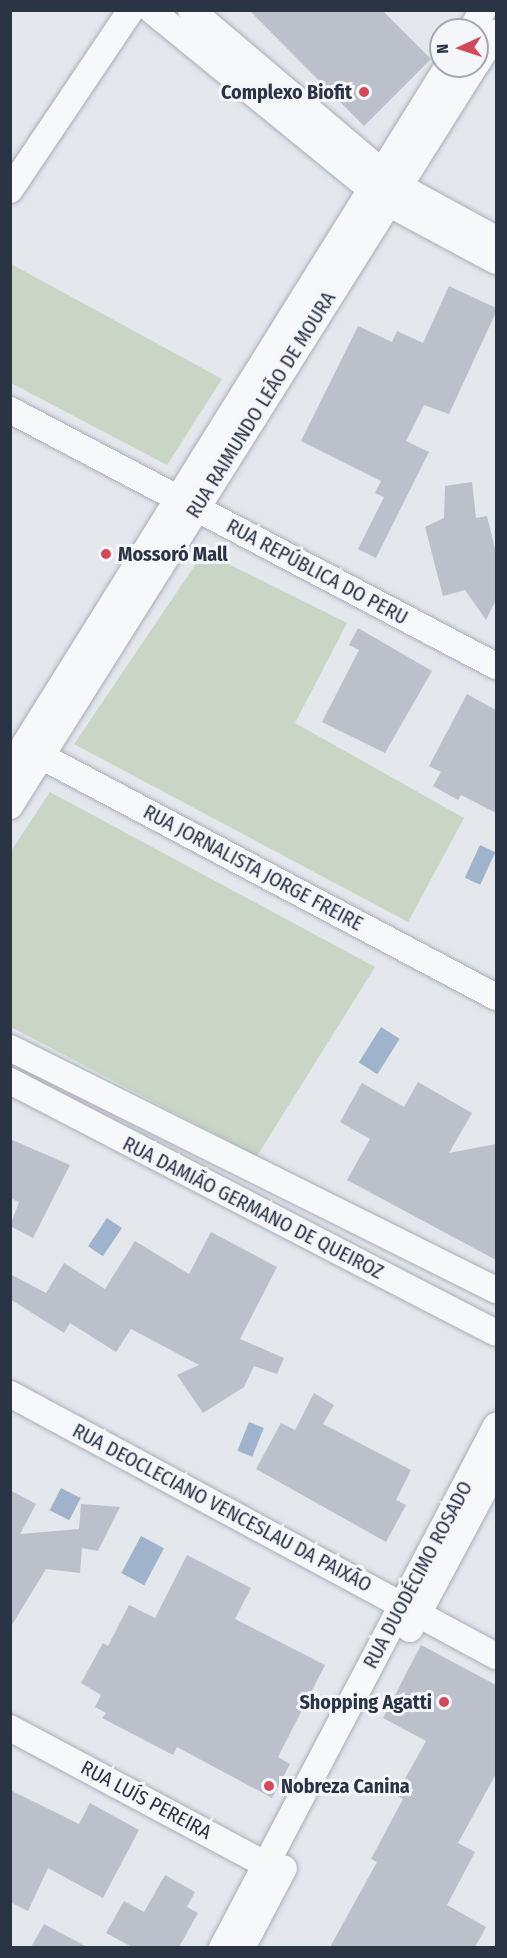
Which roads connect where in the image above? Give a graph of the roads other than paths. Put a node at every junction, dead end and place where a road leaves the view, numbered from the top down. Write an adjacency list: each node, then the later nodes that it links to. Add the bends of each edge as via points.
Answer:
1 (131, 10): 7 (street)
2 (151, 10): 6 (street)
3 (191, 10): 6 (street)
4 (442, 78): 6 (street, RUA RAIMUNDO LEÃO DE MOURA)
5 (465, 78): 6 (street, RUA RAIMUNDO LEÃO DE MOURA)
6 (383, 187): 8 (street); 9 (street); 11 (street, RUA RAIMUNDO LEÃO DE MOURA)
7 (10, 190)
8 (496, 239)
9 (496, 261)
10 (10, 410): 11 (street, RUA REPÚBLICA DO PERU)
11 (188, 504): 12 (street, RUA REPÚBLICA DO PERU); 13 (street, RUA RAIMUNDO LEÃO DE MOURA)
12 (496, 666)
13 (21, 752): 14 (street, RUA RAIMUNDO LEÃO DE MOURA); 15 (street, RUA JORNALISTA JORGE FREIRE)
14 (10, 806)
15 (496, 997)
16 (10, 1048): 18 (street, RUA DAMIÃO GERMANO DE QUEIROZ)
17 (10, 1081): 19 (street, RUA DAMIÃO GERMANO DE QUEIROZ)
18 (496, 1290)
19 (496, 1333)
20 (10, 1394): 23 (street, RUA DEOCLECIANO VENCESLAU DA PAIXÃO)
21 (496, 1426): 23 (street, RUA DUODÉCIMO ROSADO)
22 (496, 1468): 23 (street, RUA DUODÉCIMO ROSADO)
23 (410, 1610): 24 (street, RUA DEOCLECIANO VENCESLAU DA PAIXÃO); 26 (street, RUA DUODÉCIMO ROSADO)
24 (496, 1656)
25 (10, 1728): 26 (street, RUA LUÍS PEREIRA)
26 (274, 1868): 27 (street, RUA DUODÉCIMO ROSADO); 28 (street, RUA DUODÉCIMO ROSADO)
27 (222, 1947)
28 (242, 1947)

